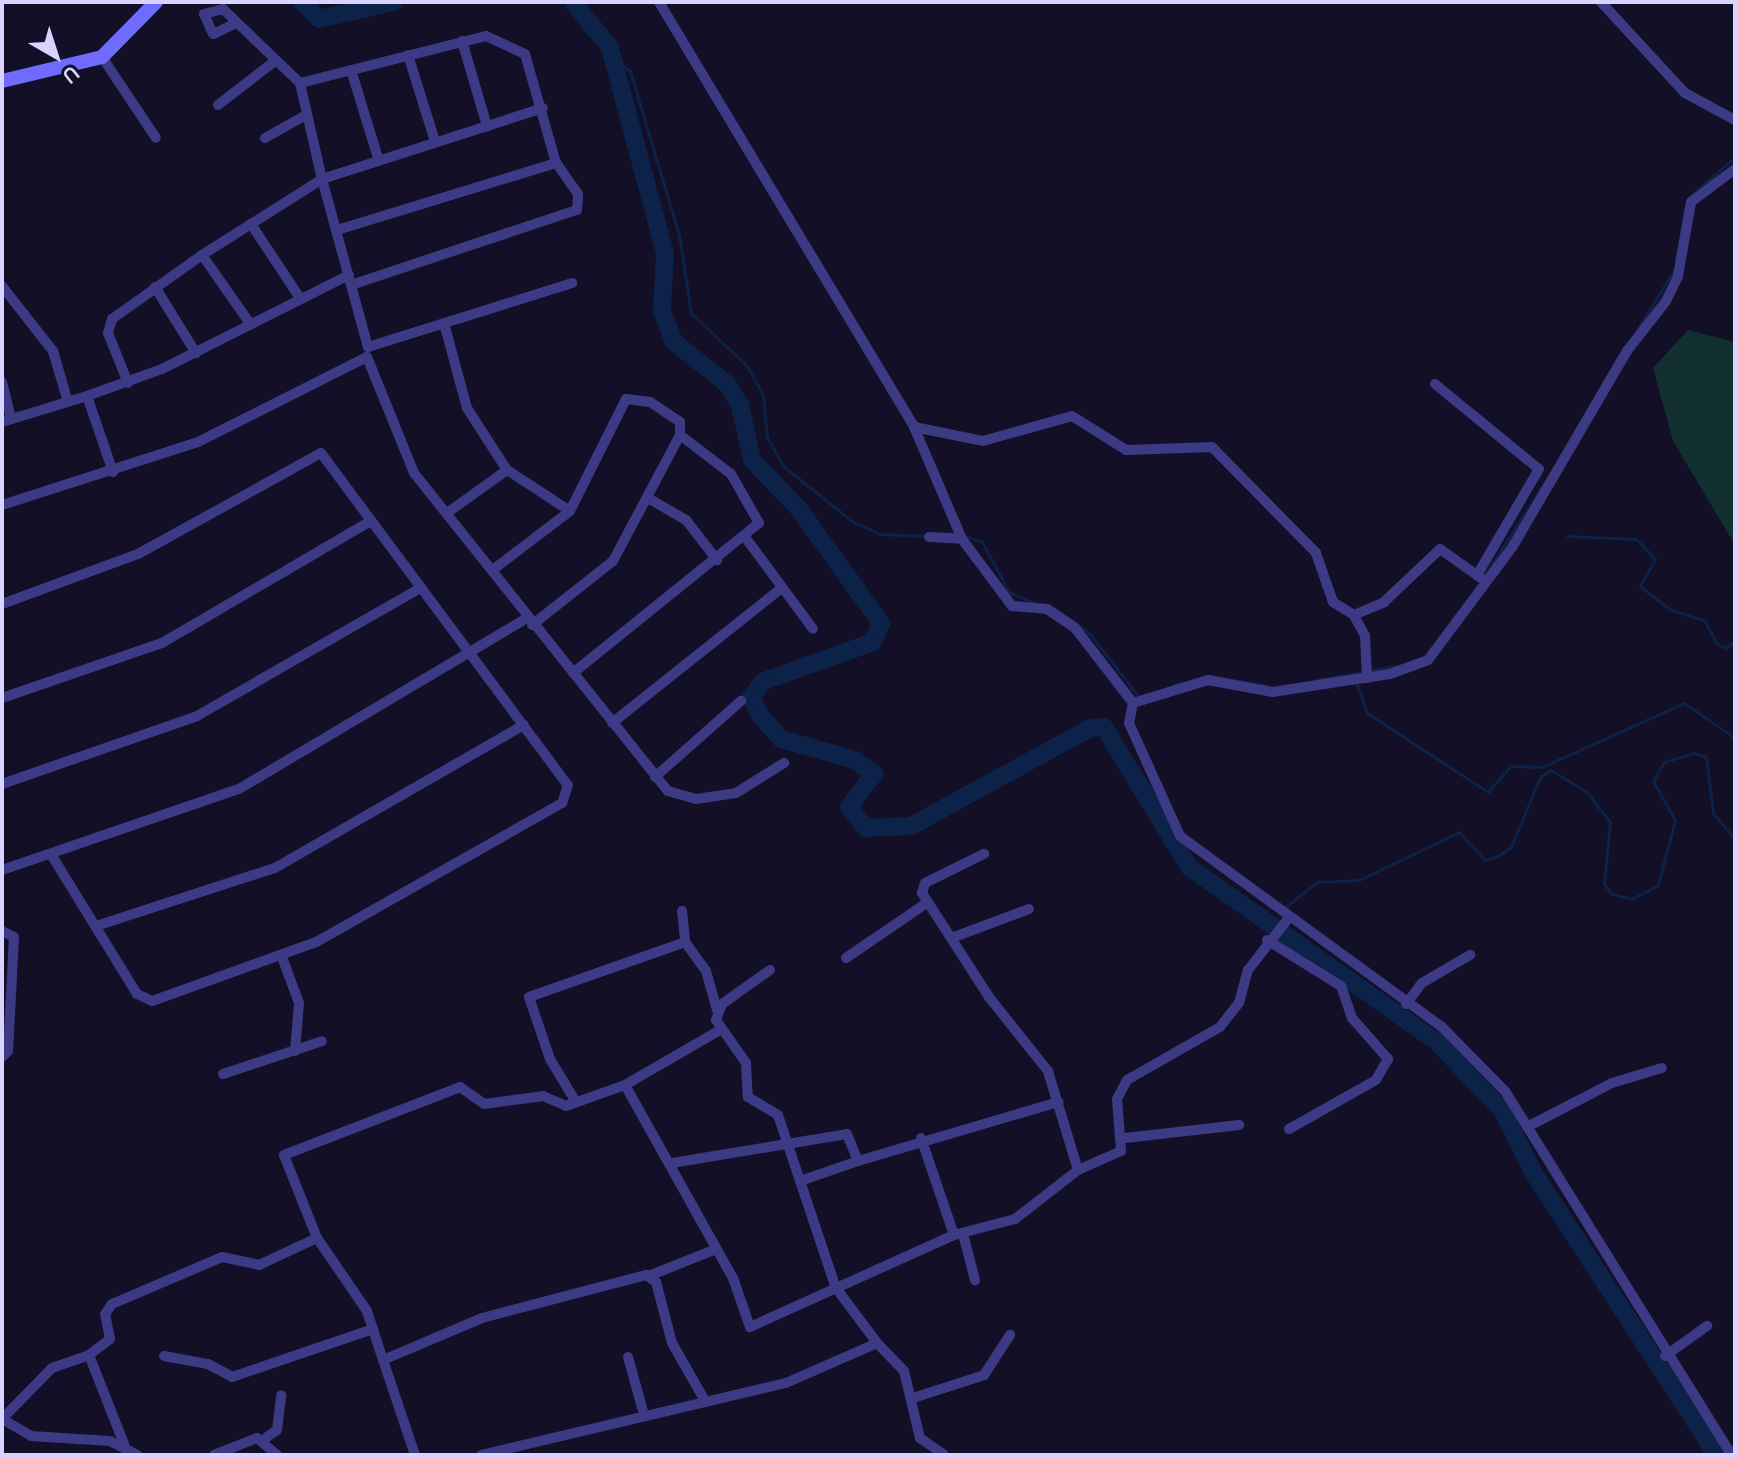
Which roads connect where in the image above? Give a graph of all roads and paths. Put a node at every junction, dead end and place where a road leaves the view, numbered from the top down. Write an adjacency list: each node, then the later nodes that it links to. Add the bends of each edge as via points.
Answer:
1 (156, 2): 7 (street)
2 (659, 2): 42 (street)
3 (1601, 2): 15 (street, via 1679,88)
4 (236, 23): 8 (street)
5 (462, 41): 6 (street); 13 (street, via 494,37 520,47); 16 (street)
6 (408, 55): 9 (street); 19 (street)
7 (102, 57): 10 (street); 17 (street)
8 (275, 61): 11 (street); 12 (street)
9 (351, 70): 11 (street); 20 (street)
10 (2, 81)
11 (300, 83): 14 (street)
12 (218, 105)
13 (543, 108): 16 (street); 21 (street)
14 (306, 115): 18 (street); 23 (street)
15 (1735, 120)
16 (487, 126): 19 (street)
17 (156, 138)
18 (265, 138)
19 (435, 141): 20 (street)
20 (378, 158): 23 (street)
21 (556, 163): 25 (street); 27 (street, via 578,194 569,216)
22 (1735, 169): 56 (street, via 1691,202 1678,276 1666,301)
23 (322, 179): 24 (street); 25 (street)
24 (251, 224): 26 (street); 31 (street)
25 (337, 230): 27 (street)
26 (202, 255): 30 (street); 33 (street)
27 (350, 280): 31 (street); 34 (street)
28 (572, 283): 32 (street)
29 (2, 286): 40 (street, via 53,351)
30 (155, 287): 35 (street); 37 (street, via 109,326)
31 (300, 298): 33 (street)
32 (444, 323): 34 (street); 44 (street, via 467,408)
33 (251, 325): 35 (street)
34 (368, 352): 45 (street, via 198,442); 49 (street, via 398,447)
35 (196, 353): 37 (street)
36 (2, 382): 41 (street)
37 (128, 383): 39 (street)
38 (1435, 384): 56 (street, via 1539,469)
39 (87, 396): 40 (street); 45 (street)
40 (68, 402): 41 (street)
41 (6, 421)
42 (914, 427): 51 (street); 60 (street, via 983,441 1072,416 1126,450 1212,447 1316,553 1333,602)
43 (680, 435): 46 (street); 48 (street, via 674,417 636,395 626,399); 52 (street, via 745,490 760,518)
44 (507, 470): 48 (street); 49 (street)
45 (113, 472): 47 (street)
46 (648, 498): 54 (street, via 686,520); 61 (street, via 613,561)
47 (2, 505)
48 (570, 511): 55 (street)
49 (447, 513): 55 (street)
50 (369, 522): 58 (street); 59 (street, via 321,453 138,554); 66 (street, via 162,643)
51 (960, 535): 53 (street); 68 (street, via 1012,606 1047,609 1075,628)
52 (745, 537): 54 (street); 57 (street)
53 (929, 537)
54 (717, 560): 64 (street)
55 (494, 569): 61 (street)
56 (1482, 579): 60 (street, via 1440,549 1392,596); 65 (street, via 1428,660)
57 (782, 588): 62 (street); 69 (street)
58 (417, 590): 63 (street); 73 (street, via 197,716)
59 (2, 604)
60 (1354, 615): 65 (street, via 1365,636)
61 (530, 622): 63 (street); 64 (street)
62 (813, 629)
63 (472, 657): 70 (street); 74 (street, via 239,789)
64 (573, 673): 69 (street)
65 (1366, 673): 68 (street, via 1272,692 1208,680)
66 (2, 698)
67 (741, 701): 72 (street)
68 (1133, 703): 80 (street, via 1129,723 1180,836 1256,886)
69 (612, 723): 72 (street)
70 (524, 725): 81 (street, via 275,868); 87 (street, via 568,785 562,803)
71 (784, 763): 72 (street, via 736,793 696,799 679,798)
72 (655, 777)
73 (2, 784)
74 (51, 854): 76 (street); 81 (street)
75 (984, 854): 77 (street, via 925,883)
76 (2, 870)
77 (928, 902): 83 (street); 88 (street)
78 (1029, 909): 83 (street)
79 (682, 911): 85 (street)
80 (1287, 920): 84 (street); 90 (street)
81 (96, 926): 87 (street, via 144,1000)
82 (2, 931): 95 (street, via 14,937 8,1051)
83 (954, 937): 100 (street, via 989,997 1039,1056)
84 (1267, 940): 103 (street, via 1341,986 1352,1018 1388,1059 1376,1080); 105 (street, via 1220,1027 1127,1080 1117,1099)
85 (685, 942): 91 (street, via 706,971); 99 (street, via 529,997 550,1059)
86 (1470, 955): 90 (street, via 1422,983)
87 (282, 957): 94 (street, via 299,1003)
88 (846, 958)
89 (770, 970): 91 (street)
90 (1406, 1004): 102 (street, via 1465,1049)
91 (717, 1010): 92 (street)
92 (720, 1030): 98 (street); 106 (street, via 746,1063 748,1097 773,1107)
93 (322, 1041): 94 (street)
94 (295, 1051): 97 (street)
95 (2, 1057)
96 (1662, 1068): 102 (street, via 1612,1083)
97 (223, 1074)
98 (625, 1085): 99 (street); 108 (street)
99 (576, 1102): 112 (street, via 566,1106 543,1096 484,1104 460,1087 284,1155)
100 (1059, 1102): 104 (street); 109 (street)
101 (1239, 1125): 105 (street)
102 (1527, 1127): 123 (street)
103 (1289, 1129)
104 (921, 1138): 107 (street); 111 (street)
105 (1125, 1138): 109 (street, via 1116,1155)
106 (786, 1140): 107 (street, via 849,1134); 108 (street, via 726,1159); 110 (street)
107 (858, 1161): 110 (street)
108 (672, 1163): 113 (street)
109 (1078, 1170): 111 (street, via 1015,1219)
110 (800, 1181): 116 (street)
111 (959, 1234): 115 (street); 116 (street)
112 (317, 1238): 118 (street); 121 (street, via 259,1265 222,1257 112,1304 105,1314 110,1339)
113 (714, 1250): 114 (street); 116 (street, via 752,1328)
114 (651, 1275): 125 (street, via 482,1318); 128 (street, via 672,1343)
115 (975, 1280)
116 (836, 1288): 120 (street)
117 (1707, 1326): 123 (street)
118 (373, 1329): 122 (street, via 232,1377 208,1364); 125 (street)
119 (1010, 1335): 127 (street, via 984,1375)
120 (877, 1343): 127 (street, via 899,1361); 128 (street, via 786,1383)
121 (89, 1355): 130 (street, via 57,1364); 132 (street)
122 (164, 1356)
123 (1665, 1356): 140 (street)
124 (628, 1357): 129 (street)
125 (383, 1360): 137 (street)
126 (281, 1395): 131 (street, via 277,1430)
127 (913, 1398): 139 (street, via 920,1438)
128 (704, 1399): 129 (street)
129 (643, 1411): 133 (street)
130 (2, 1419): 132 (street, via 43,1439)
131 (263, 1440): 135 (street, via 249,1438); 136 (street)
132 (124, 1444): 134 (street)
133 (514, 1450): 138 (street)
134 (137, 1455)
135 (214, 1455)
136 (277, 1455)
137 (415, 1455)
138 (481, 1455)
139 (944, 1455)
140 (1732, 1455)

